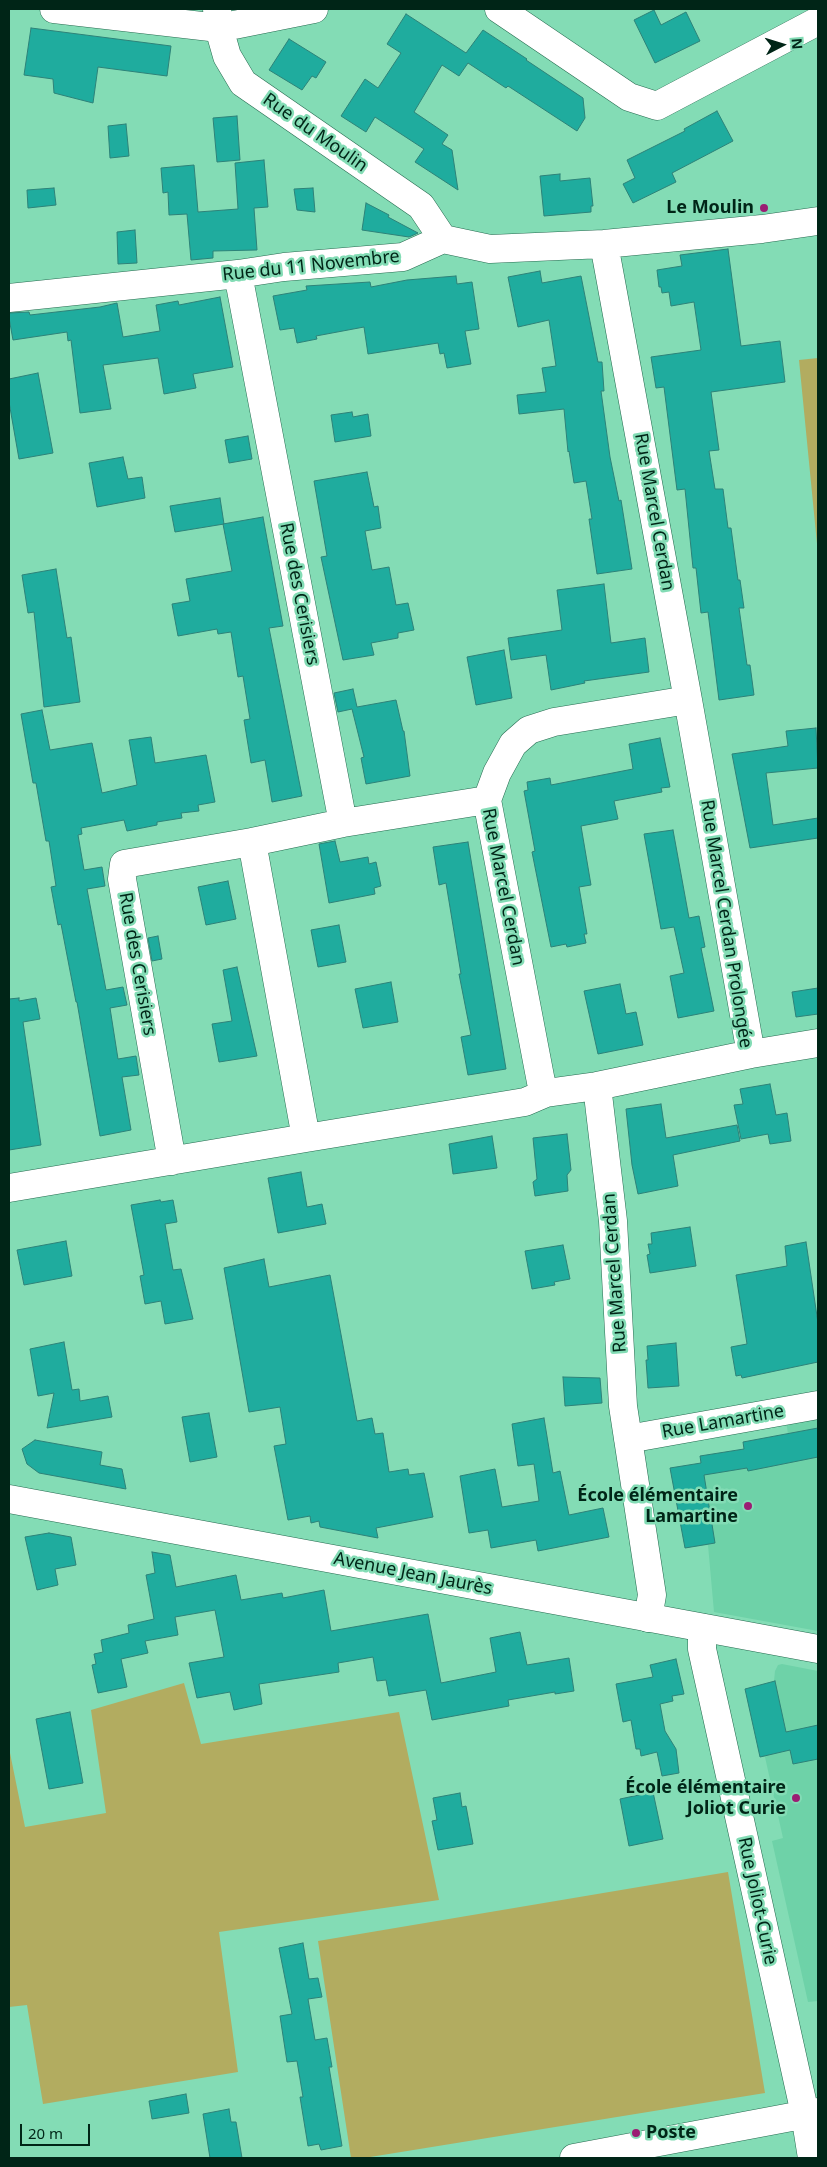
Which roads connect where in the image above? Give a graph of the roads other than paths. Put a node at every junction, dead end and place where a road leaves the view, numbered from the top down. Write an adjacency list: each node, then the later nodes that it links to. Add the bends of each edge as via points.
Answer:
1 (54, 9): 4 (street)
2 (314, 9): 4 (street)
3 (500, 9): 5 (street, via 629,97 657,106)
4 (218, 18): 7 (street, Rue du Moulin, via 227,56 243,83 421,206)
5 (818, 21)
6 (818, 221): 8 (street, via 762,230)
7 (442, 239): 8 (street, via 490,249); 9 (street, Rue du 11 Novembre, via 403,257)
8 (604, 244): 11 (street, Rue Marcel Cerdan)
9 (238, 274): 10 (street, Rue du 11 Novembre); 13 (street, Rue des Cerisiers)
10 (9, 298)
11 (688, 700): 12 (street, Rue Marcel Cerdan, via 554,722 529,730 513,744); 16 (street, Rue Marcel Cerdan Prolongée)
12 (487, 800): 13 (street); 18 (street, Rue Marcel Cerdan, via 537,1072)
13 (343, 823): 14 (street, Rue des Cerisiers)
14 (252, 842): 19 (street); 20 (street, Rue des Cerisiers, via 124,864 122,879)
15 (818, 1043): 16 (street)
16 (751, 1054): 17 (street, Rue Marcel Cerdan Prolongée)
17 (597, 1086): 18 (street); 23 (street, Rue Marcel Cerdan, via 613,1222 623,1406)
18 (546, 1093): 19 (street, via 525,1102)
19 (306, 1138): 20 (street)
20 (172, 1162): 21 (street)
21 (9, 1188)
22 (818, 1405): 23 (street, Rue Lamartine)
23 (628, 1439): 25 (street, Rue Marcel Cerdan, via 652,1595)
24 (9, 1499): 25 (street, Avenue Jean Jaurès)
25 (648, 1618): 26 (street, Avenue Jean Jaurès)
26 (702, 1628): 27 (street, Avenue Jean Jaurès); 28 (street, Rue Joliot-Curie, via 702,1649)
27 (818, 1649)
28 (811, 2113): 29 (street); 30 (street, Rue Joliot-Curie)
29 (574, 2158)
30 (812, 2158)

